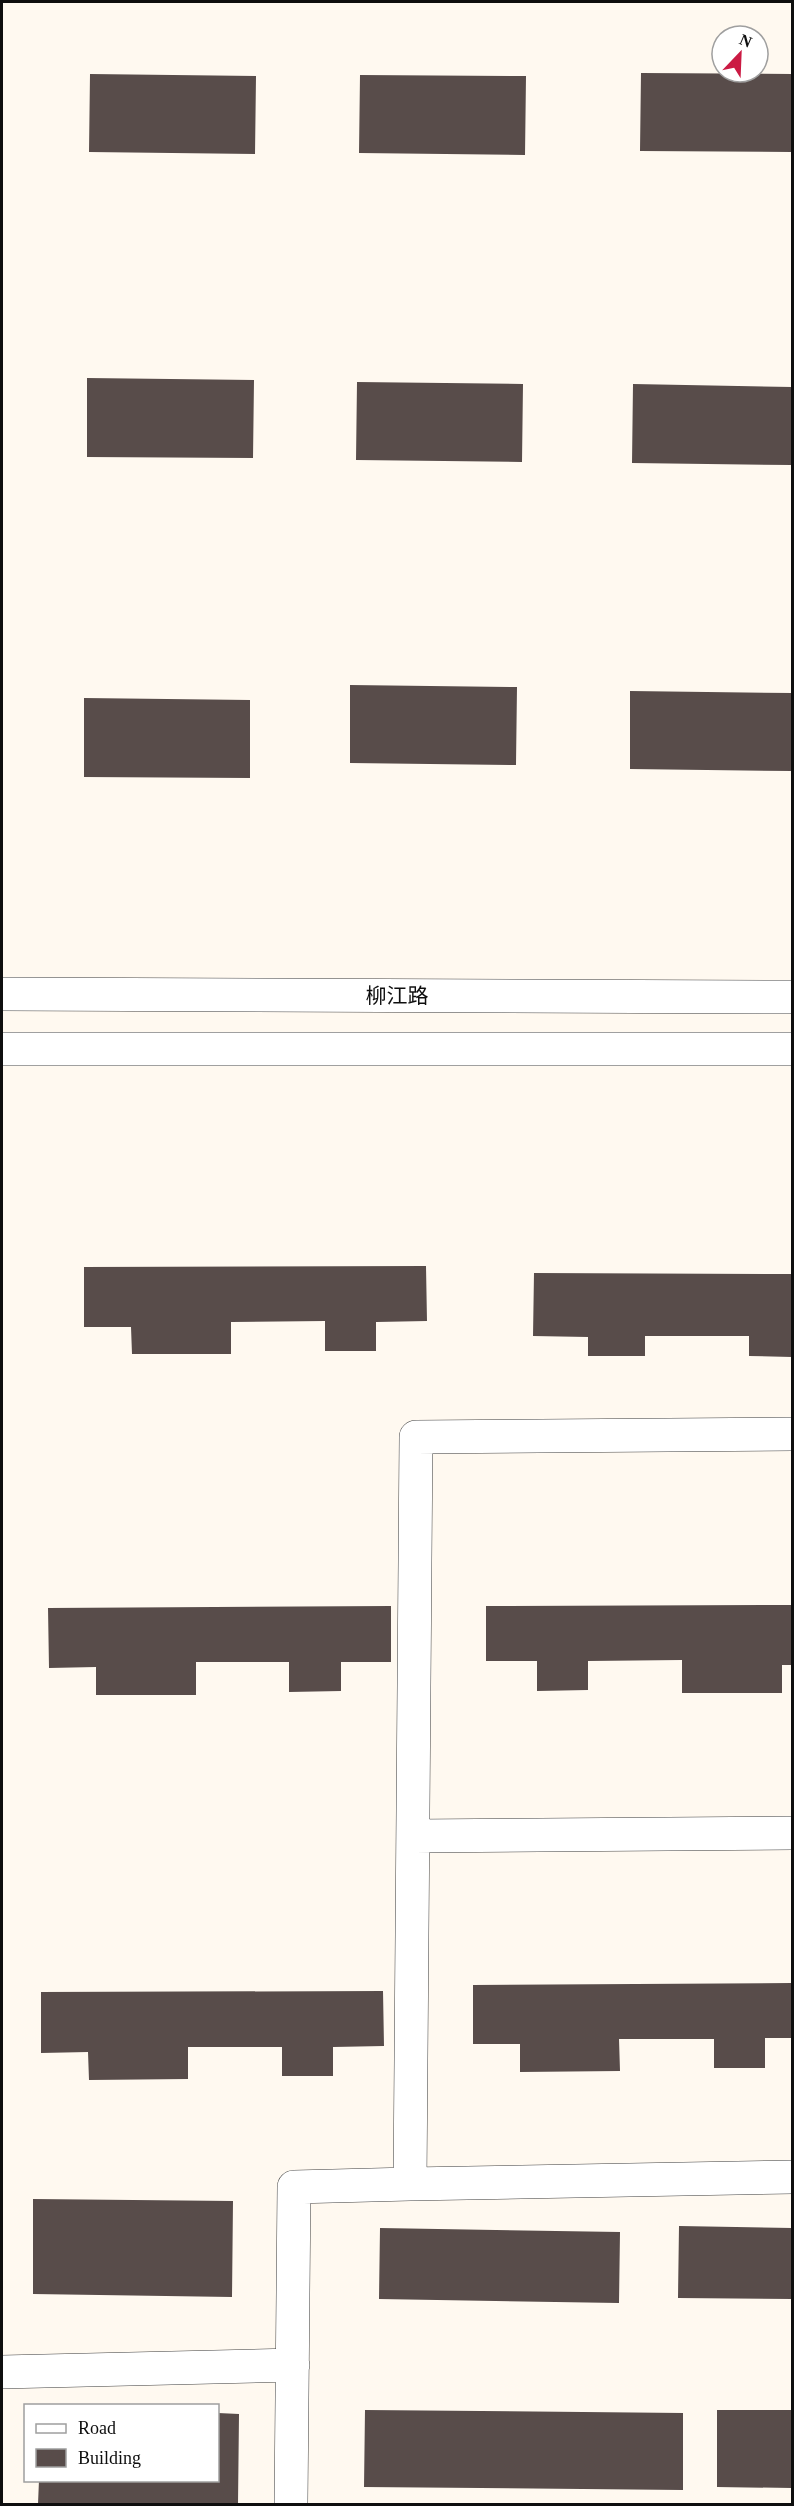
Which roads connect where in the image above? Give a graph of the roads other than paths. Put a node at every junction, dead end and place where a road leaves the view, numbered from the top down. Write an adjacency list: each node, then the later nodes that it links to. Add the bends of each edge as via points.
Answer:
1 (2, 994): 2 (street, 柳江路)
2 (792, 997)
3 (2, 1049): 4 (street)
4 (792, 1049)
5 (792, 1434): 7 (street, via 416,1437)
6 (792, 1833): 7 (street)
7 (414, 1836): 9 (street)
8 (792, 2177): 9 (street)
9 (410, 2184): 10 (street, via 294,2187)
10 (293, 2365): 11 (street); 12 (street)
11 (2, 2372)
12 (291, 2505)

